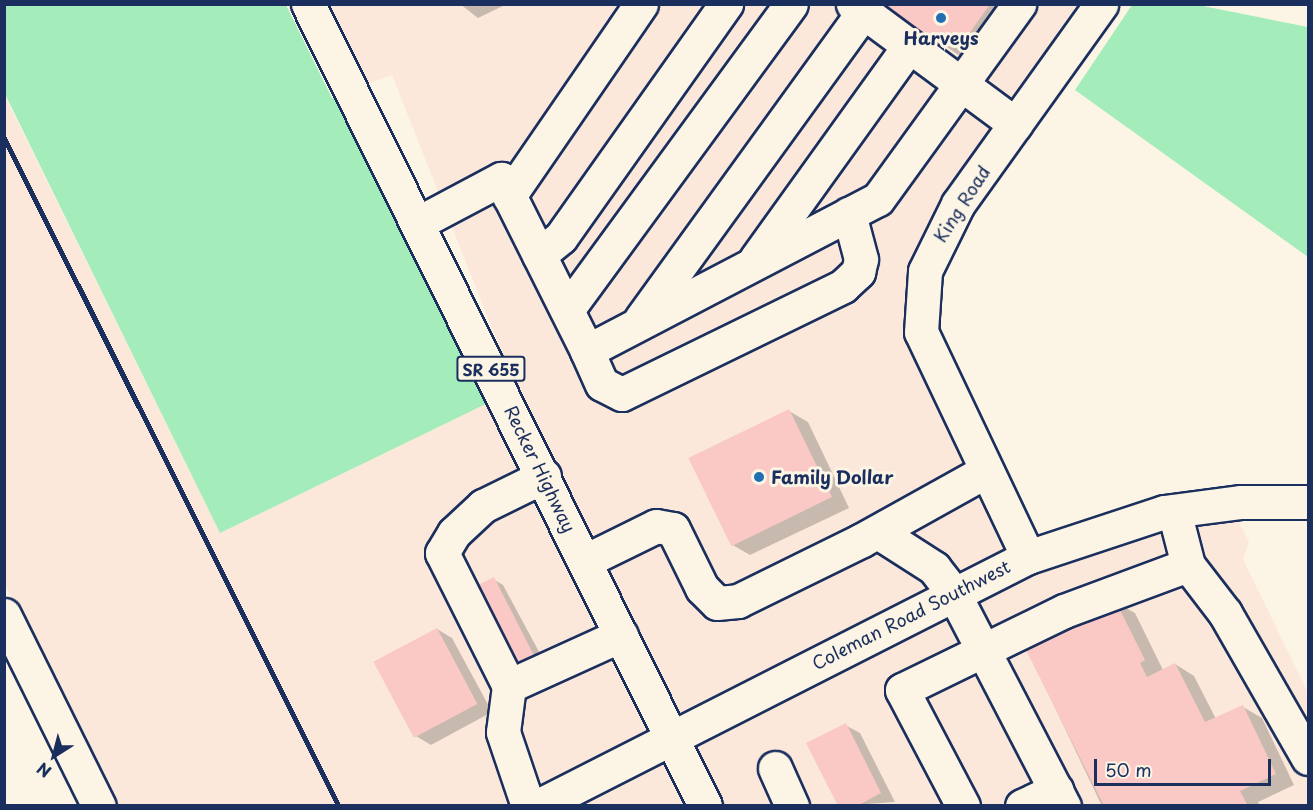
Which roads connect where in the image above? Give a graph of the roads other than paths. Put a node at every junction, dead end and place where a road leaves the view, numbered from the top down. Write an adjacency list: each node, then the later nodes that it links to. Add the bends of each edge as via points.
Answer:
1 (308, 4): 13 (street, Recker Highway / SR 655)
2 (641, 4): 11 (street)
3 (726, 4): 14 (street, via 561,237)
4 (791, 4): 16 (street)
5 (1019, 4): 9 (street)
6 (1101, 4): 10 (street, King Road)
7 (858, 8): 8 (street); 17 (street)
8 (909, 46): 9 (street); 15 (street)
9 (961, 84): 10 (street); 12 (street, via 878,199)
10 (1015, 124): 19 (street, King Road, via 937,237 925,271 921,332)
11 (509, 196): 13 (street, via 501,179); 14 (street)
12 (849, 214): 15 (street); 18 (street, via 861,259 858,272 843,286 622,394 603,384)
13 (420, 222): 20 (street, Recker Highway / SR 655)
14 (539, 255): 16 (street)
15 (752, 265): 17 (street)
16 (567, 310): 18 (street)
17 (636, 325): 18 (street)
18 (587, 351)
19 (984, 472): 23 (street); 24 (street, King Road)
20 (544, 476): 25 (street, Recker Highway / SR 655); 31 (street, via 483,506 454,532 442,553)
21 (1308, 502): 22 (street, Coleman Road Southwest, via 1241,502)
22 (1173, 511): 24 (street, Coleman Road Southwest, via 1119,524); 26 (street)
23 (878, 532): 25 (street, via 738,601 717,603 702,588 674,529 656,526); 27 (street, via 934,568)
24 (1028, 556): 27 (street, Coleman Road Southwest)
25 (585, 561): 29 (street, Recker Highway / SR 655)
26 (1188, 564): 30 (street); 33 (street, via 1225,613)
27 (954, 594): 30 (street); 32 (street, Coleman Road Southwest)
28 (4, 615): 36 (street)
29 (621, 635): 31 (street); 32 (street, Recker Highway / SR 655)
30 (982, 647): 35 (street); 41 (street, via 902,690)
31 (509, 686): 37 (street, via 503,732)
32 (670, 736): 38 (street, Coleman Road Southwest); 39 (street, Recker Highway / SR 655)
33 (1308, 758)
34 (775, 768): 40 (street)
35 (1060, 798): 42 (street)
36 (99, 806)
37 (528, 806)
38 (538, 806)
39 (705, 806)
40 (792, 806)
41 (963, 806)
42 (1022, 806)

